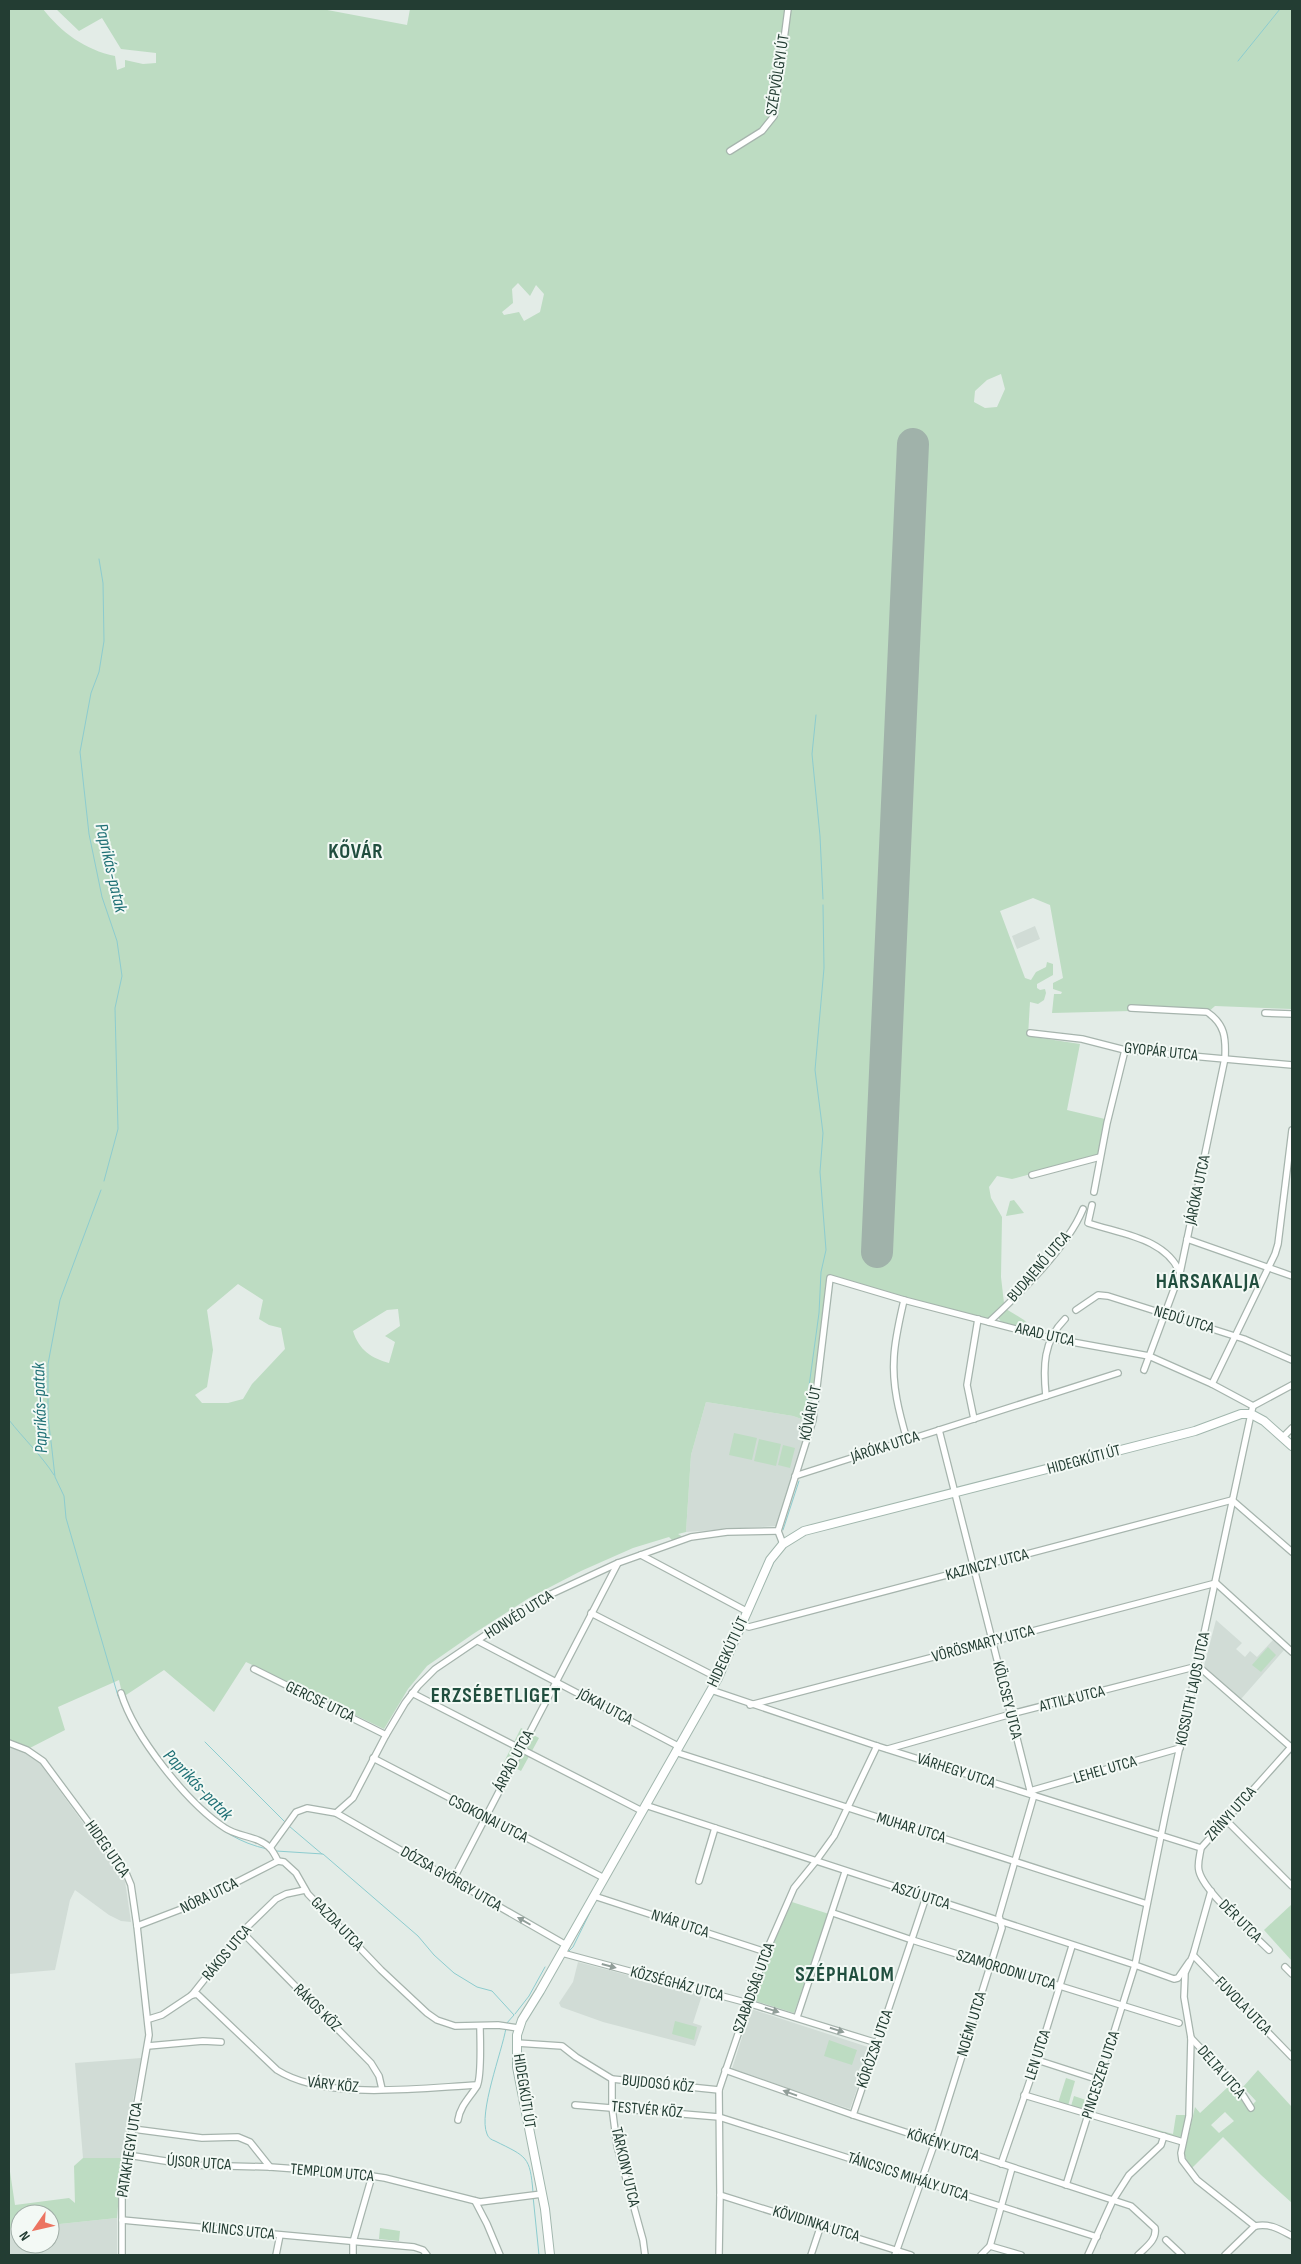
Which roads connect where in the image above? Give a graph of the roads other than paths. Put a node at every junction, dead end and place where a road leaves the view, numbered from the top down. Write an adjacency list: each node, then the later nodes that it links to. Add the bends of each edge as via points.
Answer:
1 (788, 9): 2 (street, SZÉPVÖLGYI ÚT, via 774,116 762,131)
2 (730, 151)
3 (1131, 1008): 8 (street, JÁRÓKA UTCA, via 1207,1012 1222,1026)
4 (1265, 1013): 5 (street)
5 (1292, 1014)
6 (1030, 1033): 7 (street, GYOPÁR UTCA, via 1082,1039)
7 (1126, 1050): 8 (street, GYOPÁR UTCA); 11 (street)
8 (1225, 1058): 9 (street, GYOPÁR UTCA); 16 (street, JÁRÓKA UTCA)
9 (1292, 1065)
10 (1292, 1130): 17 (street, via 1278,1244)
11 (1100, 1157): 12 (street); 13 (street)
12 (1032, 1175)
13 (1094, 1192)
14 (1092, 1205): 18 (street, via 1088,1223 1149,1242 1164,1250 1175,1261)
15 (1083, 1209): 26 (street, BUDAJENŐ UTCA, via 1078,1221 1046,1264)
16 (1187, 1239): 17 (street); 18 (street, JÁRÓKA UTCA)
17 (1269, 1268): 19 (street); 27 (street)
18 (1180, 1273): 23 (street, JÁRÓKA UTCA)
19 (1292, 1276)
20 (830, 1278): 21 (street, ARAD UTCA); 43 (street, KŐVÁRI ÚT, via 813,1420)
21 (904, 1300): 24 (street, ARAD UTCA); 41 (street, via 894,1356 894,1382)
22 (1076, 1310): 23 (street, NEDŰ UTCA, via 1098,1295)
23 (1164, 1316): 27 (street, NEDŰ UTCA); 29 (street, JÁRÓKA UTCA)
24 (978, 1319): 26 (street, ARAD UTCA); 37 (street, via 967,1385)
25 (1065, 1320): 28 (street)
26 (989, 1322): 28 (street, ARAD UTCA)
27 (1235, 1336): 30 (street, NEDŰ UTCA); 33 (street)
28 (1050, 1338): 29 (street, ARAD UTCA); 35 (street, via 1044,1364)
29 (1148, 1356): 31 (street, JÁRÓKA UTCA); 33 (street, ARAD UTCA)
30 (1292, 1360)
31 (1144, 1370)
32 (1118, 1373): 35 (street, JÁRÓKA UTCA)
33 (1212, 1384): 36 (street, ARAD UTCA)
34 (1292, 1385): 36 (street)
35 (1046, 1396): 37 (street, JÁRÓKA UTCA)
36 (1252, 1410): 40 (main road); 44 (main road, HIDEGKÚTI ÚT, via 1202,1428); 45 (street, KOSSUTH LAJOS UTCA)
37 (974, 1419): 39 (street, JÁRÓKA UTCA)
38 (1292, 1428): 40 (street)
39 (940, 1430): 41 (street, JÁRÓKA UTCA); 44 (street, KÖLCSEY UTCA)
40 (1283, 1437): 42 (main road)
41 (907, 1440): 43 (street, JÁRÓKA UTCA)
42 (1292, 1446)
43 (795, 1476): 46 (street, KŐVÁRI ÚT)
44 (955, 1492): 47 (main road, HIDEGKÚTI ÚT, via 804,1531); 51 (street, KÖLCSEY UTCA)
45 (1232, 1500): 48 (street); 51 (street, KAZINCZY UTCA); 52 (street, KOSSUTH LAJOS UTCA)
46 (778, 1531): 47 (street); 49 (street, HONVÉD UTCA, via 701,1535)
47 (783, 1544): 53 (main road, HIDEGKÚTI ÚT, via 765,1570)
48 (1292, 1552)
49 (641, 1555): 50 (street, HONVÉD UTCA); 53 (street)
50 (618, 1563): 54 (street, ÁRPÁD UTCA); 56 (street, HONVÉD UTCA, via 534,1602)
51 (974, 1568): 55 (street, KAZINCZY UTCA); 57 (street, KÖLCSEY UTCA)
52 (1216, 1583): 57 (street, VÖRÖSMARTY UTCA); 58 (street); 59 (street, KOSSUTH LAJOS UTCA)
53 (748, 1612): 55 (main road, HIDEGKÚTI ÚT)
54 (591, 1613): 61 (street); 62 (street, ÁRPÁD UTCA)
55 (744, 1625): 61 (main road, HIDEGKÚTI ÚT)
56 (478, 1641): 62 (street, JÓKAI UTCA); 65 (street, HONVÉD UTCA, via 435,1669)
57 (992, 1642): 66 (street, VÖRÖSMARTY UTCA); 67 (street, KÖLCSEY UTCA)
58 (1292, 1652)
59 (1198, 1666): 67 (street, ATTILA UTCA); 71 (street); 72 (street, KOSSUTH LAJOS UTCA)
60 (254, 1670): 68 (street, GERCSE UTCA)
61 (718, 1678): 63 (main road, HIDEGKÚTI ÚT)
62 (556, 1681): 73 (street, ÁRPÁD UTCA); 75 (street, JÓKAI UTCA)
63 (713, 1691): 66 (street, VÁRHEGY UTCA); 75 (main road, HIDEGKÚTI ÚT)
64 (121, 1693): 86 (street, via 141,1734 180,1785 225,1828)
65 (412, 1693): 68 (street, HONVÉD UTCA); 73 (street, ASZÚ UTCA)
66 (750, 1705): 70 (street, VÁRHEGY UTCA)
67 (1011, 1714): 74 (street, ATTILA UTCA); 77 (street, KÖLCSEY UTCA)
68 (386, 1735): 76 (street, HONVÉD UTCA)
69 (9, 1743): 102 (street, HIDEG UTCA, via 43,1761 126,1873)
70 (876, 1746): 74 (street, VÁRHEGY UTCA); 79 (street, SZABADSÁG UTCA)
71 (1292, 1747): 82 (street, ZRÍNYI UTCA)
72 (1180, 1748): 77 (street, LEHEL UTCA); 84 (street, KOSSUTH LAJOS UTCA)
73 (521, 1749): 78 (street, ASZÚ UTCA); 81 (street, ÁRPÁD UTCA)
74 (888, 1749): 77 (street, VÁRHEGY UTCA)
75 (677, 1752): 78 (main road, HIDEGKÚTI ÚT); 79 (street, MUHAR UTCA)
76 (373, 1758): 80 (street, HONVÉD UTCA, via 353,1798); 81 (street, CSOKONAI UTCA)
77 (1032, 1794): 84 (street, VÁRHEGY UTCA); 88 (street, NOÉMI UTCA)
78 (646, 1807): 83 (street, ASZÚ UTCA); 91 (main road, HIDEGKÚTI ÚT)
79 (847, 1808): 88 (street, MUHAR UTCA); 89 (street, SZABADSÁG UTCA, via 834,1836)
80 (336, 1813): 86 (street, via 307,1808 296,1812); 92 (street, DÓZSA GYÖRGY UTCA)
81 (485, 1818): 91 (street, CSOKONAI UTCA); 92 (street, ÁRPÁD UTCA)
82 (1226, 1820): 85 (street, ZRÍNYI UTCA); 94 (street)
83 (715, 1828): 89 (street, ASZÚ UTCA); 93 (street)
84 (1161, 1836): 85 (street, VÁRHEGY UTCA); 99 (street, KOSSUTH LAJOS UTCA)
85 (1202, 1848): 96 (street, ZRÍNYI UTCA, via 1199,1872)
86 (271, 1850): 87 (street, GAZDA UTCA)
87 (278, 1860): 95 (street, GAZDA UTCA, via 296,1872); 102 (street, NÓRA UTCA, via 187,1908)
88 (1014, 1861): 99 (street, MUHAR UTCA); 101 (street, NOÉMI UTCA)
89 (816, 1862): 90 (street, ASZÚ UTCA); 108 (street, SZABADSÁG UTCA, via 794,1888)
90 (845, 1872): 98 (street, ASZÚ UTCA); 100 (street)
91 (604, 1878): 97 (main road, HIDEGKÚTI ÚT)
92 (453, 1880): 105 (street, DÓZSA GYÖRGY UTCA, one-way to 92)
93 (699, 1881)
94 (1292, 1886)
95 (305, 1890): 103 (street, RÁKOS UTCA, via 280,1896); 123 (street, GAZDA UTCA, via 427,2013 445,2024)
96 (1210, 1891): 107 (street, DÉR UTCA); 110 (street)
97 (596, 1897): 105 (main road, HIDEGKÚTI ÚT); 108 (street, NYÁR UTCA)
98 (926, 1897): 101 (street, ASZÚ UTCA); 104 (street, KŐRÓZSA UTCA)
99 (1147, 1904): 113 (street, KOSSUTH LAJOS UTCA)
100 (833, 1913): 104 (street, SZAMORODNI UTCA); 120 (street)
101 (1000, 1922): 106 (street, ASZÚ UTCA); 112 (street, NOÉMI UTCA, via 1002,1928)
102 (137, 1926): 121 (street, HIDEG UTCA)
103 (242, 1932): 117 (street, RÁKOS UTCA); 136 (street, RÁKOS KÖZ, via 371,2062)
104 (912, 1940): 112 (street, SZAMORODNI UTCA); 127 (street, KŐRÓZSA UTCA)
105 (566, 1946): 109 (main road, HIDEGKÚTI ÚT)
106 (1072, 1946): 113 (street, ASZÚ UTCA); 116 (street, LEN UTCA)
107 (1269, 1950)
108 (766, 1952): 118 (street, SZABADSÁG UTCA)
109 (562, 1953): 118 (street, KÖZSÉGHÁZ UTCA, one-way to 118); 124 (main road, HIDEGKÚTI ÚT)
110 (1193, 1955): 111 (street); 130 (street, FUVOLA UTCA)
111 (1190, 1962): 113 (street, ASZÚ UTCA, via 1174,1979); 125 (street, via 1185,1973 1184,1990)
112 (990, 1965): 116 (street, SZAMORODNI UTCA); 148 (street, NOÉMI UTCA)
113 (1136, 1965): 119 (street, PINCESZER UTCA)
114 (1285, 1967): 115 (street)
115 (1292, 1974)
116 (1060, 1987): 119 (street, SZAMORODNI UTCA); 131 (street, LEN UTCA)
117 (192, 1995): 121 (street, RÁKOS UTCA, via 162,2015); 136 (street, VÁRY KÖZ, via 197,1994 289,2078 330,2088)
118 (748, 2003): 120 (street, KÖZSÉGHÁZ UTCA, one-way to 120); 132 (street, SZABADSÁG UTCA)
119 (1124, 2006): 122 (street, SZAMORODNI UTCA); 134 (street, PINCESZER UTCA)
120 (797, 2017): 127 (street, KÖZSÉGHÁZ UTCA, one-way to 127)
121 (149, 2019): 129 (street, PATAKHEGYI UTCA)
122 (1179, 2023)
123 (480, 2026): 124 (street, GAZDA UTCA); 135 (street)
124 (518, 2028): 128 (main road, HIDEGKÚTI ÚT)
125 (1191, 2038): 141 (street, DELTA UTCA, via 1239,2089); 149 (street, via 1189,2116)
126 (221, 2042): 129 (street)
127 (877, 2043): 143 (street, KŐRÓZSA UTCA)
128 (517, 2044): 133 (street, BUJDOSÓ KÖZ, via 562,2046); 157 (main road, HIDEGKÚTI ÚT, via 520,2088)
129 (148, 2046): 146 (street, PATAKHEGYI UTCA)
130 (1292, 2057)
131 (1037, 2060): 134 (street); 138 (street, LEN UTCA)
132 (725, 2070): 137 (street, SZABADSÁG UTCA); 143 (street, KÖKÉNY UTCA, one-way to 132)
133 (612, 2079): 137 (street, BUJDOSÓ KÖZ); 140 (street, TÁRKONY UTCA)
134 (1099, 2080): 142 (street, PINCESZER UTCA)
135 (477, 2085): 136 (street, VÁRY KÖZ); 145 (street, via 460,2110)
136 (382, 2089)
137 (719, 2090): 144 (street, SZABADSÁG UTCA)
138 (1024, 2095): 142 (street); 151 (street, LEN UTCA)
139 (575, 2105): 140 (street, TESTVÉR KÖZ)
140 (612, 2106): 144 (street, TESTVÉR KÖZ); 180 (street, TÁRKONY UTCA, via 617,2146)
141 (1250, 2108)
142 (1090, 2114): 147 (street); 156 (street, PINCESZER UTCA)
143 (853, 2115): 148 (street, KÖKÉNY UTCA)
144 (719, 2117): 155 (street, TÁNCSICS MIHÁLY UTCA); 158 (street, SZABADSÁG UTCA)
145 (458, 2120)
146 (133, 2129): 150 (street, PATAKHEGYI UTCA); 152 (street, TEMPLOM UTCA, via 202,2138 238,2137 250,2142)
147 (1164, 2136): 149 (street); 159 (street, via 1161,2145 1129,2175)
148 (934, 2142): 151 (street, KÖKÉNY UTCA); 155 (street, NOÉMI UTCA)
149 (1183, 2142): 164 (street, via 1182,2160 1189,2172)
150 (128, 2155): 152 (street, ÚJSOR UTCA, via 190,2165); 162 (street, PATAKHEGYI UTCA, via 122,2190)
151 (1001, 2164): 153 (street, KÖKÉNY UTCA)
152 (270, 2167): 154 (street, TEMPLOM UTCA)
153 (1012, 2168): 156 (street, KÖKÉNY UTCA); 161 (street)
154 (372, 2176): 160 (street, TEMPLOM UTCA); 169 (street)
155 (921, 2181): 161 (street, TÁNCSICS MIHÁLY UTCA); 171 (street, NOÉMI UTCA)
156 (1066, 2185): 159 (street, KÖKÉNY UTCA)
157 (540, 2195): 160 (street, TEMPLOM UTCA); 179 (main road, HIDEGKÚTI ÚT)
158 (720, 2195): 163 (street, KÖVIDINKA UTCA); 181 (street, SZABADSÁG UTCA)
159 (1114, 2200): 167 (street); 187 (street, KÖKÉNY UTCA, via 1131,2206 1156,2228 1154,2240)
160 (475, 2201): 178 (street)
161 (1000, 2207): 167 (street, TÁNCSICS MIHÁLY UTCA); 170 (street)
162 (122, 2220): 165 (street, KILINCS UTCA); 174 (street, PATAKHEGYI UTCA)
163 (821, 2225): 171 (street, KÖVIDINKA UTCA); 182 (street)
164 (1255, 2226): 166 (street, via 1264,2224); 173 (street)
165 (280, 2235): 169 (street, KILINCS UTCA); 175 (street)
166 (1292, 2236)
167 (1097, 2237): 186 (street)
168 (1166, 2240): 188 (street)
169 (353, 2242): 176 (street); 177 (street, KILINCS UTCA, via 419,2248)
170 (990, 2246): 172 (street); 184 (street)
171 (896, 2253): 183 (street, KÖVIDINKA UTCA)
172 (1011, 2254): 185 (street)
173 (1229, 2254)
174 (122, 2255)
175 (276, 2255)
176 (353, 2255)
177 (427, 2255)
178 (500, 2255)
179 (550, 2255)
180 (645, 2255)
181 (719, 2255)
182 (811, 2255)
183 (911, 2255)
184 (981, 2255)
185 (1021, 2255)
186 (1088, 2255)
187 (1138, 2255)
188 (1182, 2255)

